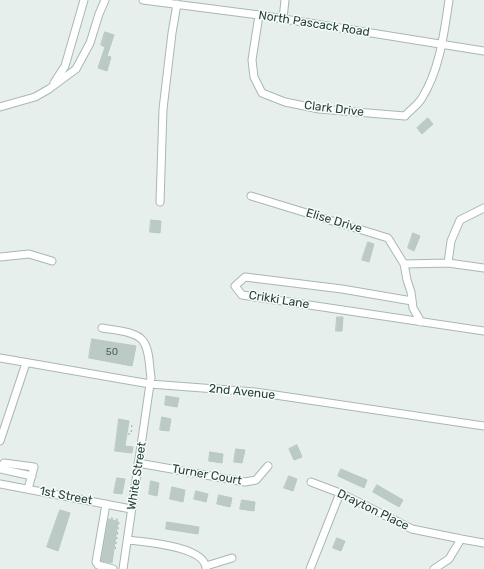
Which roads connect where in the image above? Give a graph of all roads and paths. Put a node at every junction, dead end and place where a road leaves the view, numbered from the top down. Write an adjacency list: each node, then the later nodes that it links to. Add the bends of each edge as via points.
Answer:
1 (84, 0): 11 (street, via 65,66)
2 (105, 0): 11 (street, via 90,43 76,69)
3 (143, 0): 6 (street, North Pascack Road)
4 (285, 0): 8 (street)
5 (449, 0): 9 (street, Clark Drive)
6 (177, 4): 7 (street, North Pascack Road); 14 (street, via 163,109)
7 (259, 15): 8 (street, North Pascack Road); 9 (street, Clark Drive, via 252,60 254,77 262,93 285,102 319,109 405,116 422,99)
8 (283, 19): 9 (street, North Pascack Road)
9 (442, 44): 10 (street, North Pascack Road)
10 (484, 51)
11 (49, 89): 12 (street, via 35,97)
12 (0, 107)
13 (251, 196): 19 (street, Elise Drive, via 388,238)
14 (160, 202)
15 (484, 208): 18 (street, via 460,220 451,242)
16 (0, 257): 17 (street, via 29,254)
17 (52, 261)
18 (448, 263): 19 (street); 20 (street)
19 (404, 264): 21 (street, Elise Drive)
20 (484, 268)
21 (412, 302): 22 (street, Elise Drive, via 412,308); 22 (street, Crikki Lane, via 342,289 245,277 235,286 242,294)
22 (422, 322): 24 (street, Crikki Lane)
23 (102, 328): 27 (street, White Street, via 135,335 143,340 148,351)
24 (484, 331)
25 (0, 358): 26 (street, 2nd Avenue)
26 (26, 363): 27 (street, 2nd Avenue); 31 (street)
27 (150, 384): 29 (street, 2nd Avenue, via 255,392); 32 (street, White Street)
28 (132, 424): 30 (path, via 131,434)
29 (484, 426)
30 (128, 434)
31 (0, 441)
32 (138, 463): 33 (street, Turner Court, via 245,482 256,480); 40 (street, White Street)
33 (268, 466)
34 (0, 468): 37 (street, via 4,463 34,468)
35 (311, 482): 38 (street, Drayton Place)
36 (0, 484): 37 (street, 1st Street)
37 (28, 489): 39 (street, 1st Street)
38 (340, 493): 42 (street, Drayton Place, via 412,529); 50 (street)
39 (106, 504): 40 (street, 1st Street); 41 (street)
40 (131, 509): 43 (street, White Street)
41 (104, 517): 45 (path, via 117,519 119,522); 48 (street, via 96,562 98,565)
42 (461, 539): 44 (street, Drayton Place); 51 (street, via 449,559)
43 (128, 540): 47 (street, via 178,547 199,556); 49 (street, White Street)
44 (484, 543)
45 (115, 551)
46 (232, 558): 47 (street)
47 (206, 567)
48 (113, 569)
49 (123, 569)
50 (310, 569)
51 (434, 569)

